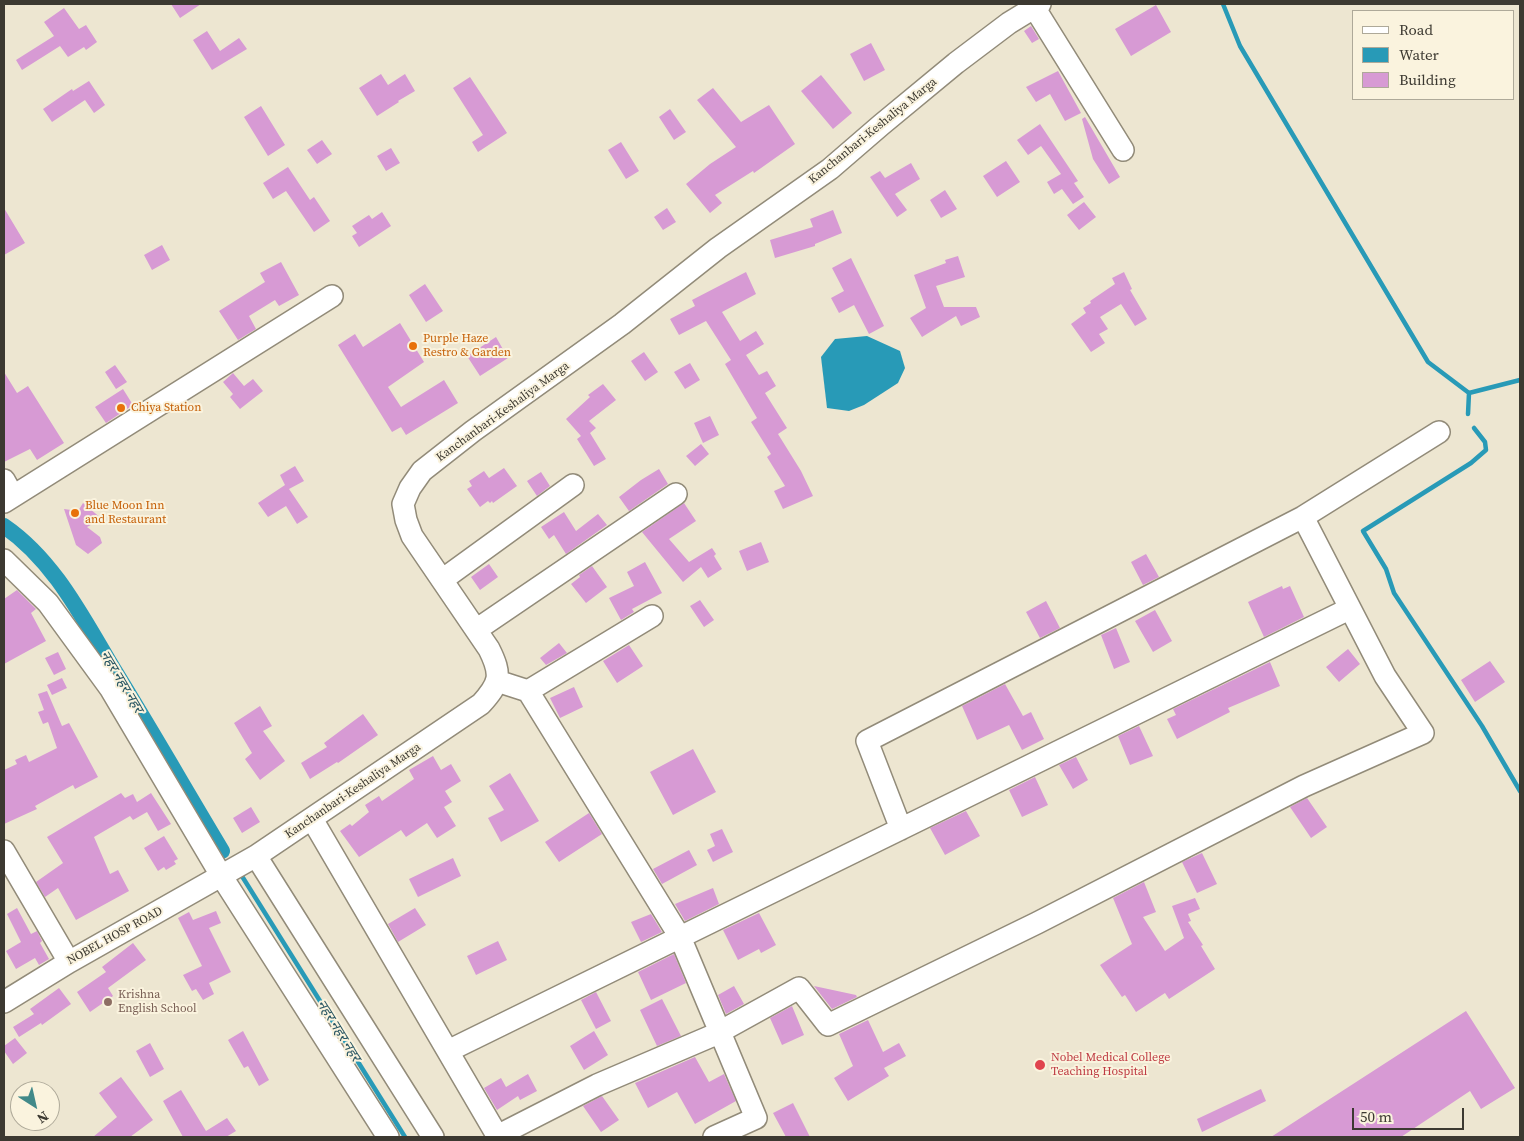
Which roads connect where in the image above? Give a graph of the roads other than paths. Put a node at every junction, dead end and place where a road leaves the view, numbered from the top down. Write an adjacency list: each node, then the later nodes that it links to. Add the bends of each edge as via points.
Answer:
1 (1037, 6): 2 (street); 10 (street, Kanchanbari-Keshaliya Marga, via 956,63 830,169 718,248 622,324 422,471 404,504 406,520 412,536)
2 (1123, 150)
3 (332, 296): 6 (street)
4 (1439, 432): 8 (street)
5 (573, 485): 10 (street)
6 (7, 492)
7 (676, 494): 13 (street)
8 (1303, 517): 11 (street); 17 (street, via 867,742)
9 (4, 560): 20 (street, via 48,603 110,688)
10 (442, 580): 13 (street, Kanchanbari-Keshaliya Marga)
11 (1349, 609): 17 (street); 24 (street, via 1385,676 1422,733 1304,786 1037,924 828,1025 799,988)
12 (652, 616): 15 (street)
13 (476, 630): 14 (street, Kanchanbari-Keshaliya Marga, via 497,665)
14 (497, 681): 15 (street); 16 (street, Kanchanbari-Keshaliya Marga, via 481,704)
15 (528, 691): 21 (street)
16 (312, 819): 19 (street, Kanchanbari-Keshaliya Marga); 25 (street)
17 (901, 829): 21 (street)
18 (4, 850): 22 (street)
19 (251, 859): 20 (street, Kanchanbari-Keshaliya Marga); 27 (street)
20 (225, 875): 22 (street, NOBEL HOSP ROAD); 26 (street)
21 (680, 938): 24 (street); 25 (street)
22 (69, 962): 23 (street, NOBEL HOSP ROAD)
23 (7, 995)
24 (719, 1032): 28 (street, via 597,1085); 29 (street, via 756,1118)
25 (448, 1051): 28 (street)
26 (388, 1137)
27 (433, 1137)
28 (497, 1137)
29 (714, 1137)

